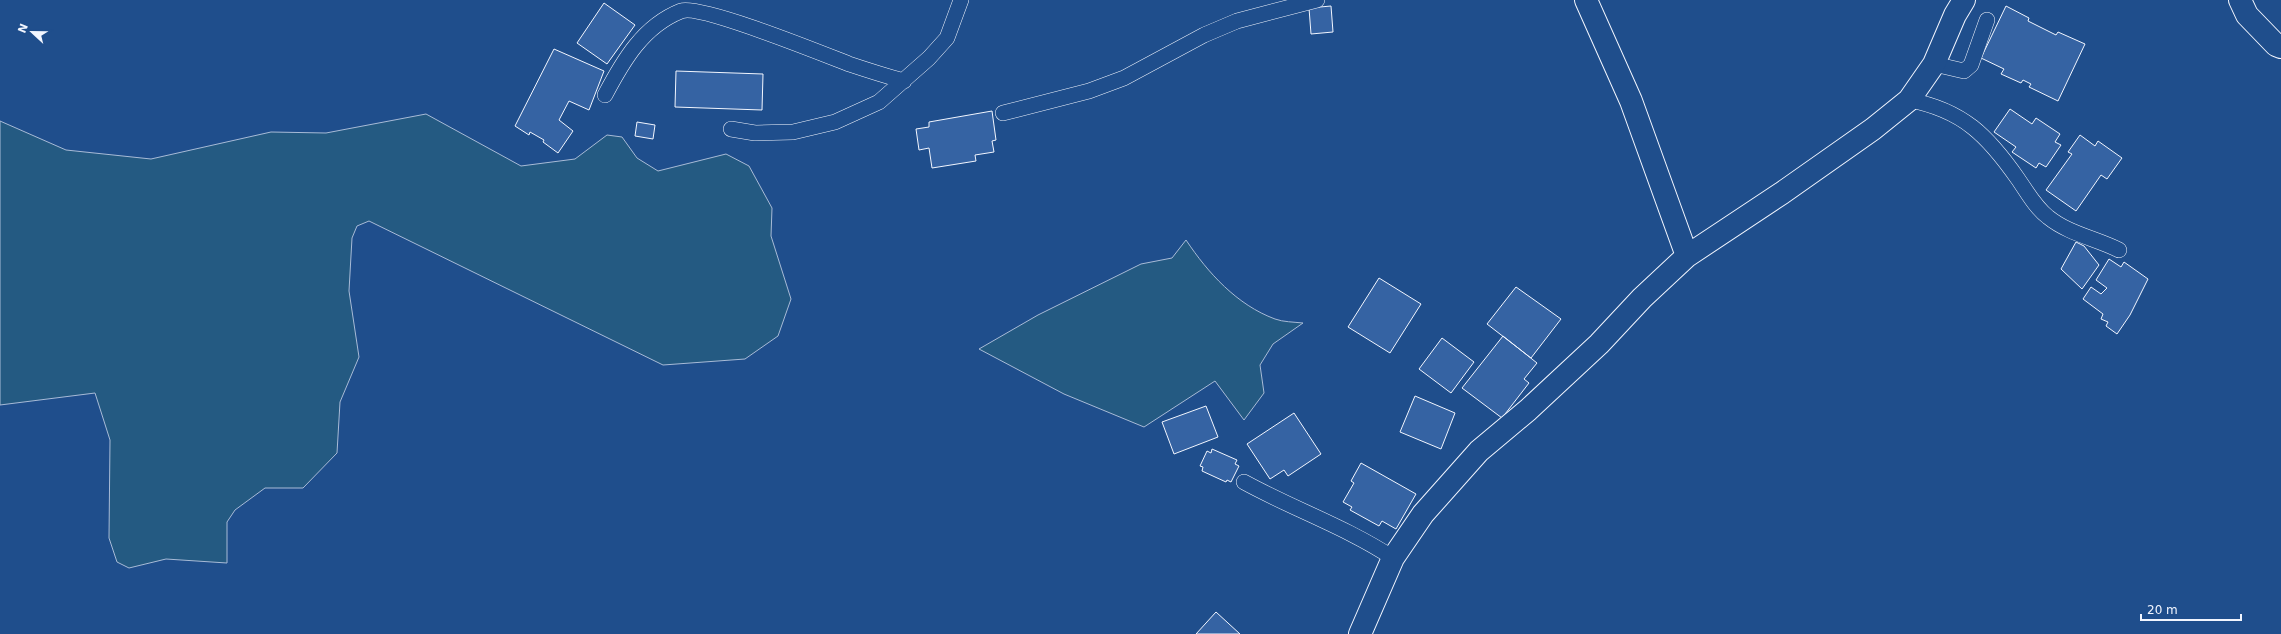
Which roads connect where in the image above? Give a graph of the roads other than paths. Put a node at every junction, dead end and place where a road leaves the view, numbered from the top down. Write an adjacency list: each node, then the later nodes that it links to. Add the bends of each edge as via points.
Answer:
1 (961, 0): 9 (lane, via 947,38)
2 (1317, 0): 12 (lane, via 1237,21 1204,35 1124,78 1089,91)
3 (1586, 0): 15 (street, via 1631,101)
4 (1964, 0): 8 (street)
5 (2240, 0): 7 (street, via 2248,15 2276,45)
6 (1987, 20): 8 (lane, via 1971,65 1964,71)
7 (2281, 47)
8 (1934, 64): 11 (street)
9 (904, 81): 10 (lane, via 738,23 700,12 682,10 658,24 635,45 622,62); 13 (lane, via 879,102 835,122 793,132 755,133)
10 (605, 95)
11 (1909, 100): 14 (lane, via 1935,105 1962,119 1996,148 2047,217 2076,234); 15 (street, via 1808,175)
12 (1003, 113)
13 (731, 129)
14 (2119, 250)
15 (1688, 256): 17 (street, via 1642,298 1599,344 1528,410 1479,451 1423,514)
16 (1244, 482): 17 (lane, via 1344,529)
17 (1393, 558): 18 (street)
18 (1360, 634)

